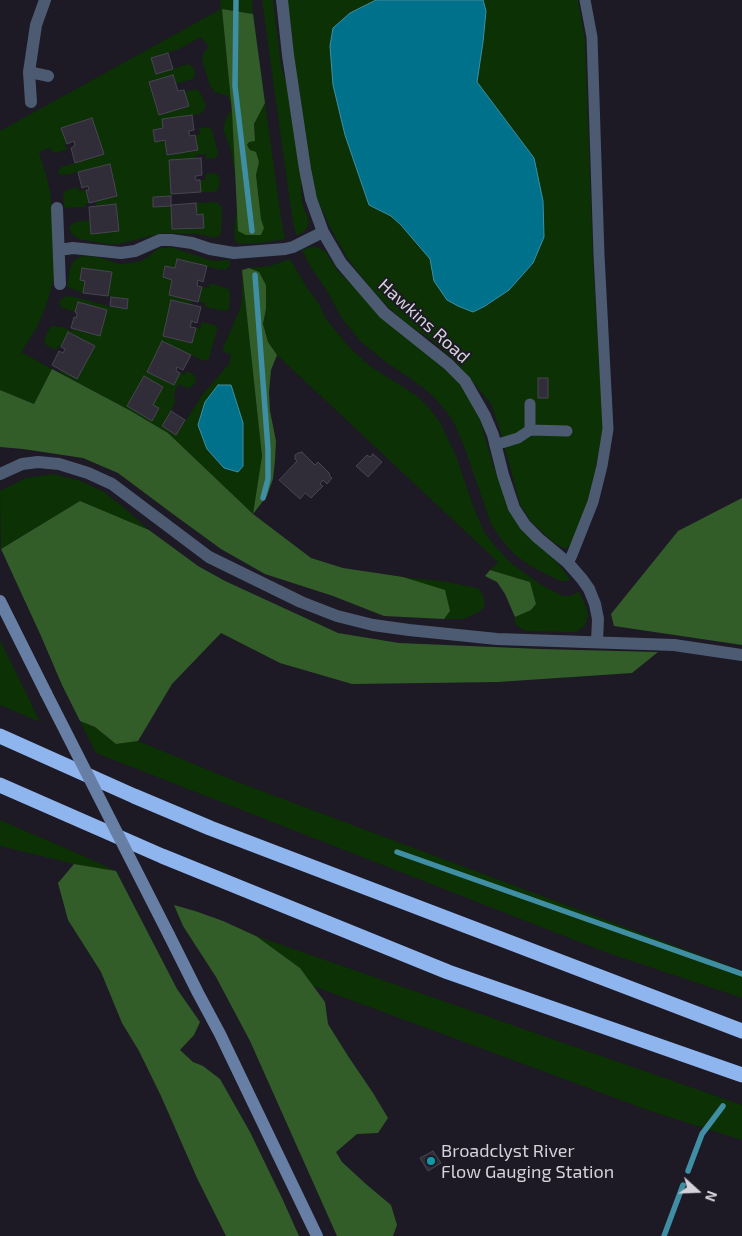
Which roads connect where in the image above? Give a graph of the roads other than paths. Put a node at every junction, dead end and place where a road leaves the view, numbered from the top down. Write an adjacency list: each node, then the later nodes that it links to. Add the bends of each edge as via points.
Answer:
1 (45, 0): 4 (street, via 36,25)
2 (282, 0): 8 (street, Hawkins Road, via 310,199)
3 (585, 0): 16 (lane, via 592,37 608,429 593,502)
4 (29, 72): 5 (street); 6 (street)
5 (48, 76)
6 (31, 102)
7 (58, 208): 9 (street)
8 (323, 232): 9 (street, via 293,247 234,253 171,240 160,240 135,251 121,253 73,248); 14 (street, Hawkins Road, via 341,264 384,313 465,381 486,416)
9 (59, 250): 10 (street)
10 (60, 284)
11 (530, 404): 12 (lane)
12 (530, 430): 13 (lane); 14 (lane, via 518,438)
13 (567, 431)
14 (495, 445): 16 (street, Hawkins Road, via 514,508 525,525)
15 (0, 474): 18 (street, via 22,464 38,462 59,464 88,473 112,484 209,557 337,616 373,625 497,640)
16 (568, 563): 18 (street, Hawkins Road, via 589,589 595,604)
17 (0, 601): 24 (main road, bridge, via 220,1034)
18 (597, 642): 19 (street, via 674,644)
19 (742, 655)
20 (0, 736): 22 (highway, via 202,824)
21 (0, 785): 23 (highway, via 162,856 448,972)
22 (742, 1031)
23 (742, 1075)
24 (318, 1236)

